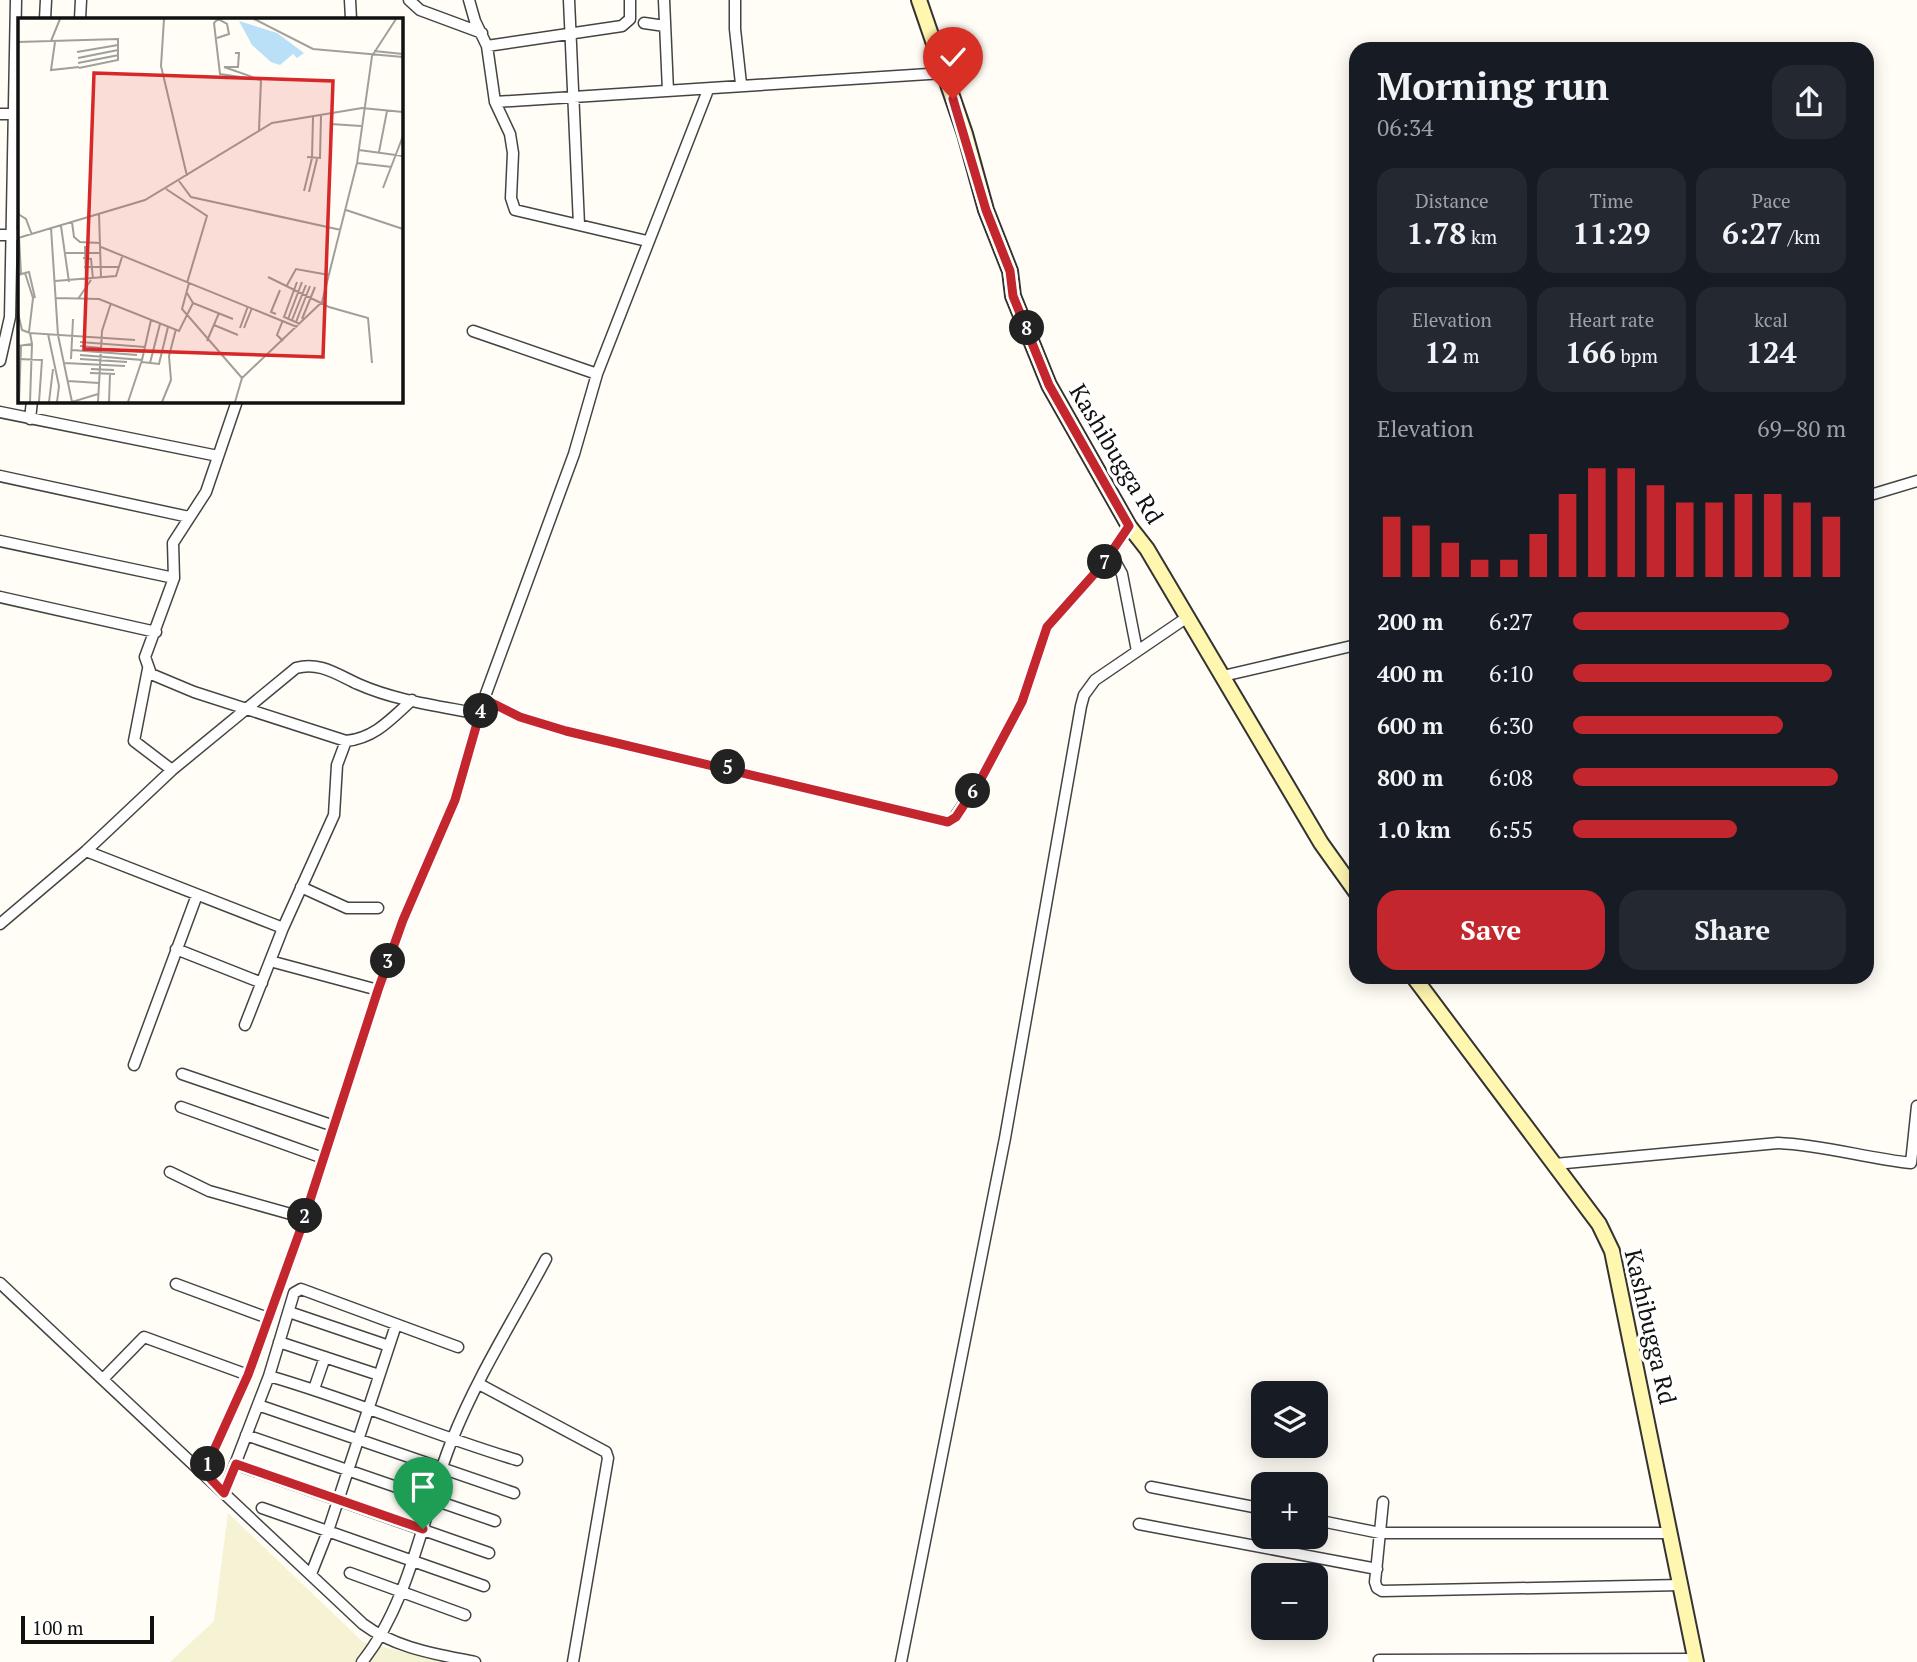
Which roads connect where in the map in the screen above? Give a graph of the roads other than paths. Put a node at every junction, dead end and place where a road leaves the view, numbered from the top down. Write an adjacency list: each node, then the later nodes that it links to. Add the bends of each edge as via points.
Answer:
1 (16, 0): 26 (street)
2 (46, 0): 12 (street)
3 (81, 0): 13 (street)
4 (350, 0): 14 (street)
5 (409, 0): 18 (street, via 420,10)
6 (469, 0): 18 (street)
7 (569, 0): 17 (street)
8 (630, 0): 17 (street, via 628,23)
9 (664, 0): 16 (street)
10 (735, 0): 21 (street)
11 (919, 0): 20 (main road, Kashibugga Rd)
12 (45, 18)
13 (80, 18)
14 (351, 18)
15 (643, 23): 16 (street)
16 (665, 26): 23 (street)
17 (571, 32): 19 (street); 24 (street)
18 (482, 33): 19 (street)
19 (487, 46): 25 (street)
20 (944, 72): 21 (street); 45 (main road, Kashibugga Rd, via 986,210 1010,271 1013,296 1049,385)
21 (741, 84): 22 (street)
22 (708, 90): 23 (street); 31 (street)
23 (668, 91): 24 (street)
24 (576, 97): 25 (street); 28 (street)
25 (495, 102): 28 (street, via 511,144 512,205 522,213)
26 (16, 113): 27 (street); 30 (street)
27 (0, 114)
28 (579, 225): 31 (street)
29 (0, 235): 30 (street)
30 (15, 235): 32 (street)
31 (647, 241): 35 (street)
32 (15, 316): 34 (street)
33 (473, 331): 35 (street)
34 (0, 361)
35 (597, 374): 56 (street, via 574,454)
36 (32, 402): 39 (street)
37 (237, 402): 40 (street)
38 (0, 412): 39 (street)
39 (30, 419): 40 (street)
40 (218, 456): 44 (street, via 206,492)
41 (0, 476): 44 (street)
42 (1917, 481): 43 (street)
43 (1874, 494)
44 (189, 517): 48 (street, via 173,543)
45 (1129, 526): 47 (street); 50 (main road, Kashibugga Rd)
46 (0, 541): 48 (street)
47 (1111, 554): 53 (street, via 1122,574); 56 (street, via 1047,627 1022,702 981,779 948,822 566,731 520,717)
48 (174, 578): 51 (street)
49 (0, 597): 51 (street)
50 (1186, 618): 53 (street); 55 (main road, Kashibugga Rd)
51 (156, 632): 54 (street, via 145,657)
52 (1349, 647): 55 (street)
53 (1137, 651): 142 (street, via 1095,680 1081,706 1005,1138)
54 (149, 665): 58 (street, via 151,674); 61 (street, via 134,741)
55 (1223, 676): 63 (main road, Kashibugga Rd)
56 (484, 699): 59 (street)
57 (412, 700): 58 (street, via 307,664); 59 (street); 60 (street, via 377,732)
58 (246, 707): 60 (street); 61 (street)
59 (480, 714): 73 (street, via 455,800)
60 (346, 741): 64 (street, via 335,774 334,815)
61 (172, 770): 62 (street)
62 (86, 851): 65 (street); 67 (street)
63 (1349, 882)
64 (301, 887): 66 (street, via 347,908); 68 (street)
65 (197, 895): 68 (street); 69 (street)
66 (377, 908)
67 (0, 924)
68 (283, 928): 70 (street)
69 (176, 949): 71 (street); 75 (street)
70 (270, 961): 71 (street); 73 (street)
71 (262, 983): 74 (street)
72 (1419, 984): 82 (main road, Kashibugga Rd)
73 (378, 990): 79 (street)
74 (245, 1025)
75 (134, 1065)
76 (182, 1074): 79 (street)
77 (1917, 1106): 81 (street)
78 (181, 1107): 80 (street)
79 (334, 1126): 80 (street)
80 (323, 1157): 84 (street)
81 (1914, 1163): 82 (street, via 1778,1143)
82 (1555, 1164): 125 (main road, Kashibugga Rd, via 1599,1224 1612,1251)
83 (170, 1172): 84 (street, via 209,1191)
84 (305, 1217): 89 (street)
85 (546, 1259): 99 (street)
86 (0, 1283): 98 (street)
87 (176, 1284): 89 (street)
88 (289, 1312): 90 (street, via 294,1293 301,1289); 91 (street); 92 (street)
89 (268, 1318): 95 (street)
90 (396, 1325): 92 (street); 93 (street)
91 (279, 1342): 94 (street); 97 (street)
92 (389, 1346): 96 (street)
93 (458, 1346)
94 (325, 1357): 96 (street); 100 (street)
95 (248, 1375): 98 (street, via 144,1336); 110 (street)
96 (379, 1375): 102 (street)
97 (269, 1376): 100 (street); 101 (street)
98 (103, 1379): 110 (street)
99 (479, 1384): 105 (street); 141 (street, via 606,1452)
100 (314, 1389): 102 (street)
101 (258, 1405): 103 (street); 104 (street)
102 (367, 1408): 104 (street); 105 (street)
103 (247, 1435): 107 (street); 109 (street)
104 (358, 1439): 108 (street); 109 (street)
105 (452, 1440): 106 (street); 108 (street)
106 (517, 1460)
107 (236, 1464): 112 (street); 115 (street)
108 (442, 1469): 113 (street); 114 (street)
109 (348, 1470): 114 (street); 115 (street)
110 (204, 1472): 112 (street)
111 (1151, 1487): 117 (street)
112 (224, 1493): 130 (street)
113 (514, 1493)
114 (433, 1499): 119 (street); 122 (street)
115 (339, 1501): 122 (street); 123 (street)
116 (1383, 1502): 124 (street)
117 (1251, 1506)
118 (262, 1508): 123 (street)
119 (495, 1521)
120 (1328, 1522): 124 (street)
121 (1139, 1524): 128 (street)
122 (423, 1529): 126 (street); 127 (street)
123 (328, 1531): 127 (street); 130 (street)
124 (1380, 1533): 125 (street); 128 (street)
125 (1671, 1533): 131 (main road, Kashibugga Rd)
126 (489, 1553)
127 (412, 1560): 132 (street); 133 (street)
128 (1377, 1569): 131 (street, via 1377,1588 1389,1592)
129 (350, 1573): 133 (street)
130 (311, 1574): 135 (street)
131 (1681, 1585): 138 (main road, Kashibugga Rd)
132 (484, 1586)
133 (398, 1593): 134 (street); 135 (street)
134 (465, 1615)
135 (381, 1638): 139 (street); 140 (street)
136 (1379, 1660): 137 (street)
137 (1620, 1661): 138 (street)
138 (1696, 1661)
139 (362, 1662)
140 (475, 1662)
141 (572, 1662)
142 (901, 1662)

